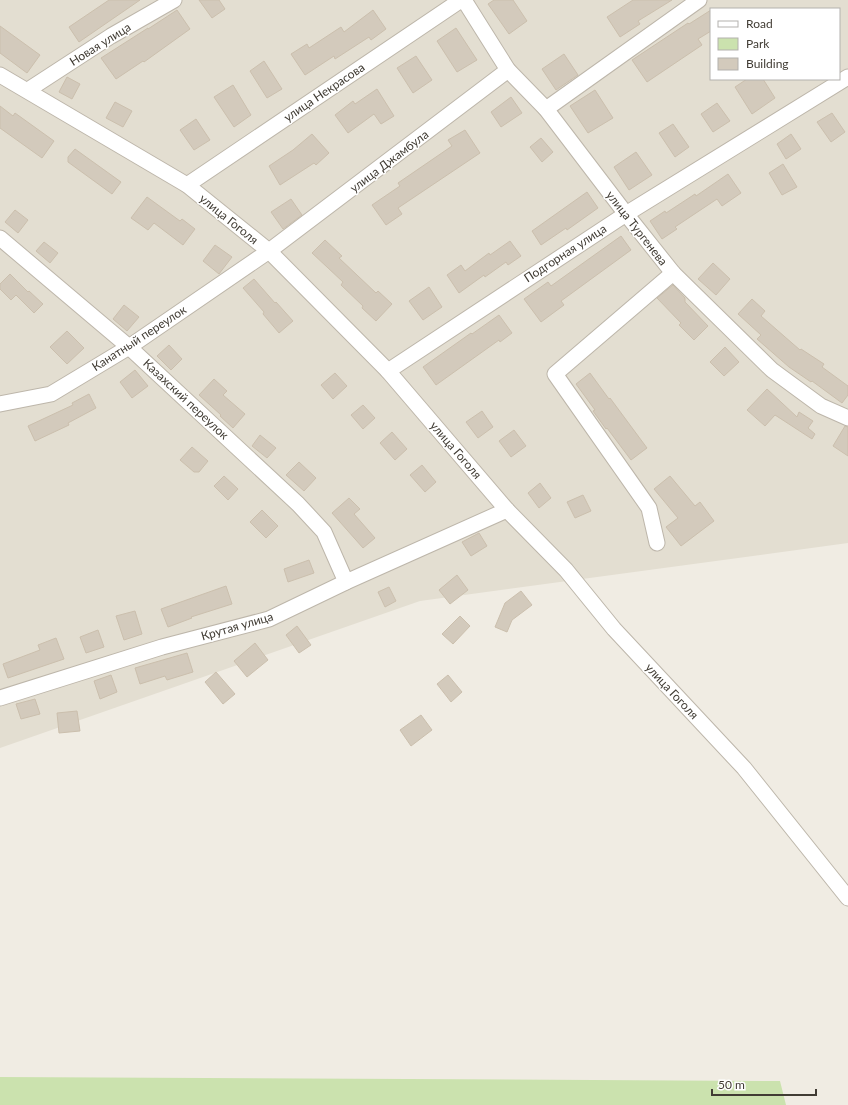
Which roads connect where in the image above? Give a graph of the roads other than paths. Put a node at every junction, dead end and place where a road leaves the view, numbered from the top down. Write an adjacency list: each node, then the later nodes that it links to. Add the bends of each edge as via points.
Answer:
1 (174, 0): 7 (street, Новая улица, via 111,36)
2 (463, 0): 4 (street, улица Тургенева); 9 (street, улица Некрасова)
3 (698, 0): 8 (street)
4 (508, 70): 8 (street, улица Тургенева); 12 (street, улица Джамбула)
5 (0, 75): 7 (street, улица Гоголя)
6 (848, 77): 10 (street, Подгорная улица)
7 (28, 90): 9 (street, улица Гоголя)
8 (546, 109): 10 (street, улица Тургенева)
9 (187, 185): 12 (street, улица Гоголя)
10 (626, 214): 13 (street, улица Тургенева); 15 (street, Подгорная улица)
11 (0, 238): 14 (street, Казахский переулок)
12 (269, 251): 14 (street, Канатный переулок); 15 (street, улица Гоголя)
13 (673, 273): 17 (street, улица Тургенева, via 772,370 821,406); 19 (street, via 554,374 649,508)
14 (129, 347): 16 (street, Канатный переулок, via 51,394); 20 (street, Казахский переулок, via 298,504 324,532)
15 (388, 371): 18 (street, улица Гоголя)
16 (0, 404)
17 (848, 418)
18 (507, 510): 20 (street, Крутая улица); 22 (street, улица Гоголя, via 566,570 614,629 744,768)
19 (657, 543)
20 (346, 582): 21 (street, Крутая улица, via 269,619 162,647)
21 (0, 698)
22 (848, 898)

